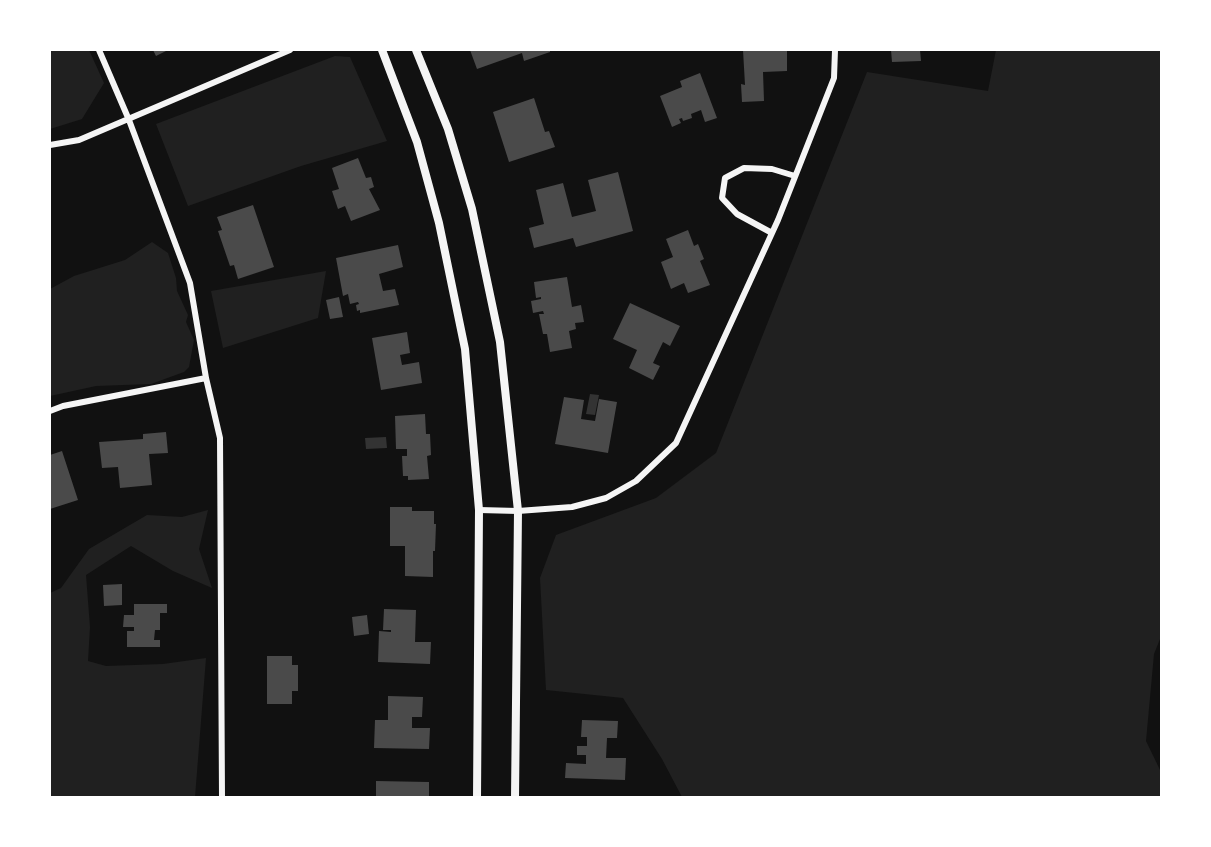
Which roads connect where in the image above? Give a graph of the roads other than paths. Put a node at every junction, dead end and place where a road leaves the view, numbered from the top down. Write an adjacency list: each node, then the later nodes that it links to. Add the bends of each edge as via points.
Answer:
1 (99, 50): 6 (street)
2 (290, 50): 6 (street)
3 (382, 50): 12 (street, via 417,142 439,223 465,348)
4 (416, 50): 13 (street, via 448,129 472,209 500,342)
5 (835, 50): 8 (street, via 834,78)
6 (129, 120): 7 (street, via 79,140); 10 (street, via 190,283)
7 (50, 145)
8 (795, 176): 9 (street); 9 (street, via 744,168 725,178 722,198 736,214)
9 (772, 233): 13 (street, via 676,443 636,481 606,498 572,507)
10 (206, 378): 11 (street); 14 (street, via 220,438)
11 (50, 411)
12 (479, 510): 13 (street); 15 (street)
13 (518, 511): 16 (street)
14 (222, 798)
15 (477, 798)
16 (516, 798)

